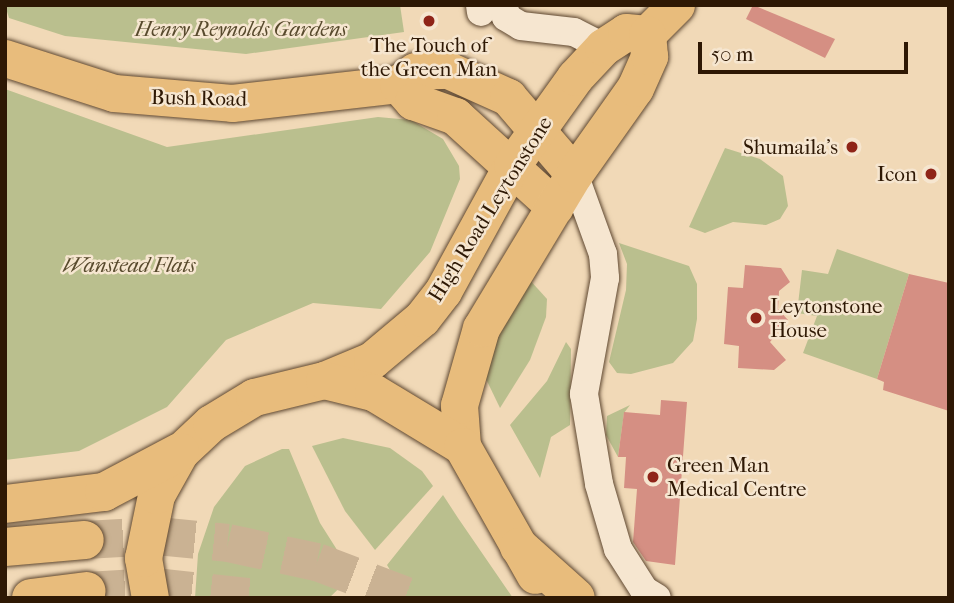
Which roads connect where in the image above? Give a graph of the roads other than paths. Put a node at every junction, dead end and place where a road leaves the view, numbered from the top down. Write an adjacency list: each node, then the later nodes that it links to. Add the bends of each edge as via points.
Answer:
1 (676, 5): 3 (main road)
2 (488, 7): 4 (street, via 521,26 574,32)
3 (647, 34): 4 (main road, High Road Leytonstone, via 626,32); 9 (main road, via 649,56 635,88)
4 (603, 47): 7 (main road, High Road Leytonstone)
5 (5, 58): 6 (main road, Bush Road, via 99,89 179,101 232,103)
6 (398, 83): 7 (main road, Bush Road, via 415,71 468,75 508,97); 8 (main road, via 413,101 455,116)
7 (538, 127): 8 (main road, High Road Leytonstone); 9 (main road, Bush Road)
8 (512, 166): 10 (main road); 12 (main road, High Road Leytonstone, via 443,291 422,318 372,360)
9 (574, 174): 10 (main road); 11 (street)
10 (555, 207): 11 (street); 13 (main road, via 471,354 459,405)
11 (598, 239): 24 (street, via 605,278 584,394 598,484 618,549 644,590)
12 (324, 380): 13 (main road, via 373,392); 14 (main road, High Road Leytonstone, via 254,397 211,423)
13 (462, 446): 18 (main road)
14 (180, 452): 15 (highway, via 104,492); 21 (main road, High Road Leytonstone, via 156,495 143,558)
15 (5, 504)
16 (85, 540): 17 (highway)
17 (5, 547)
18 (519, 547): 22 (main road); 23 (highway)
19 (87, 591): 20 (highway)
20 (31, 598)
21 (150, 598)
22 (548, 598)
23 (576, 598)
24 (657, 598)

